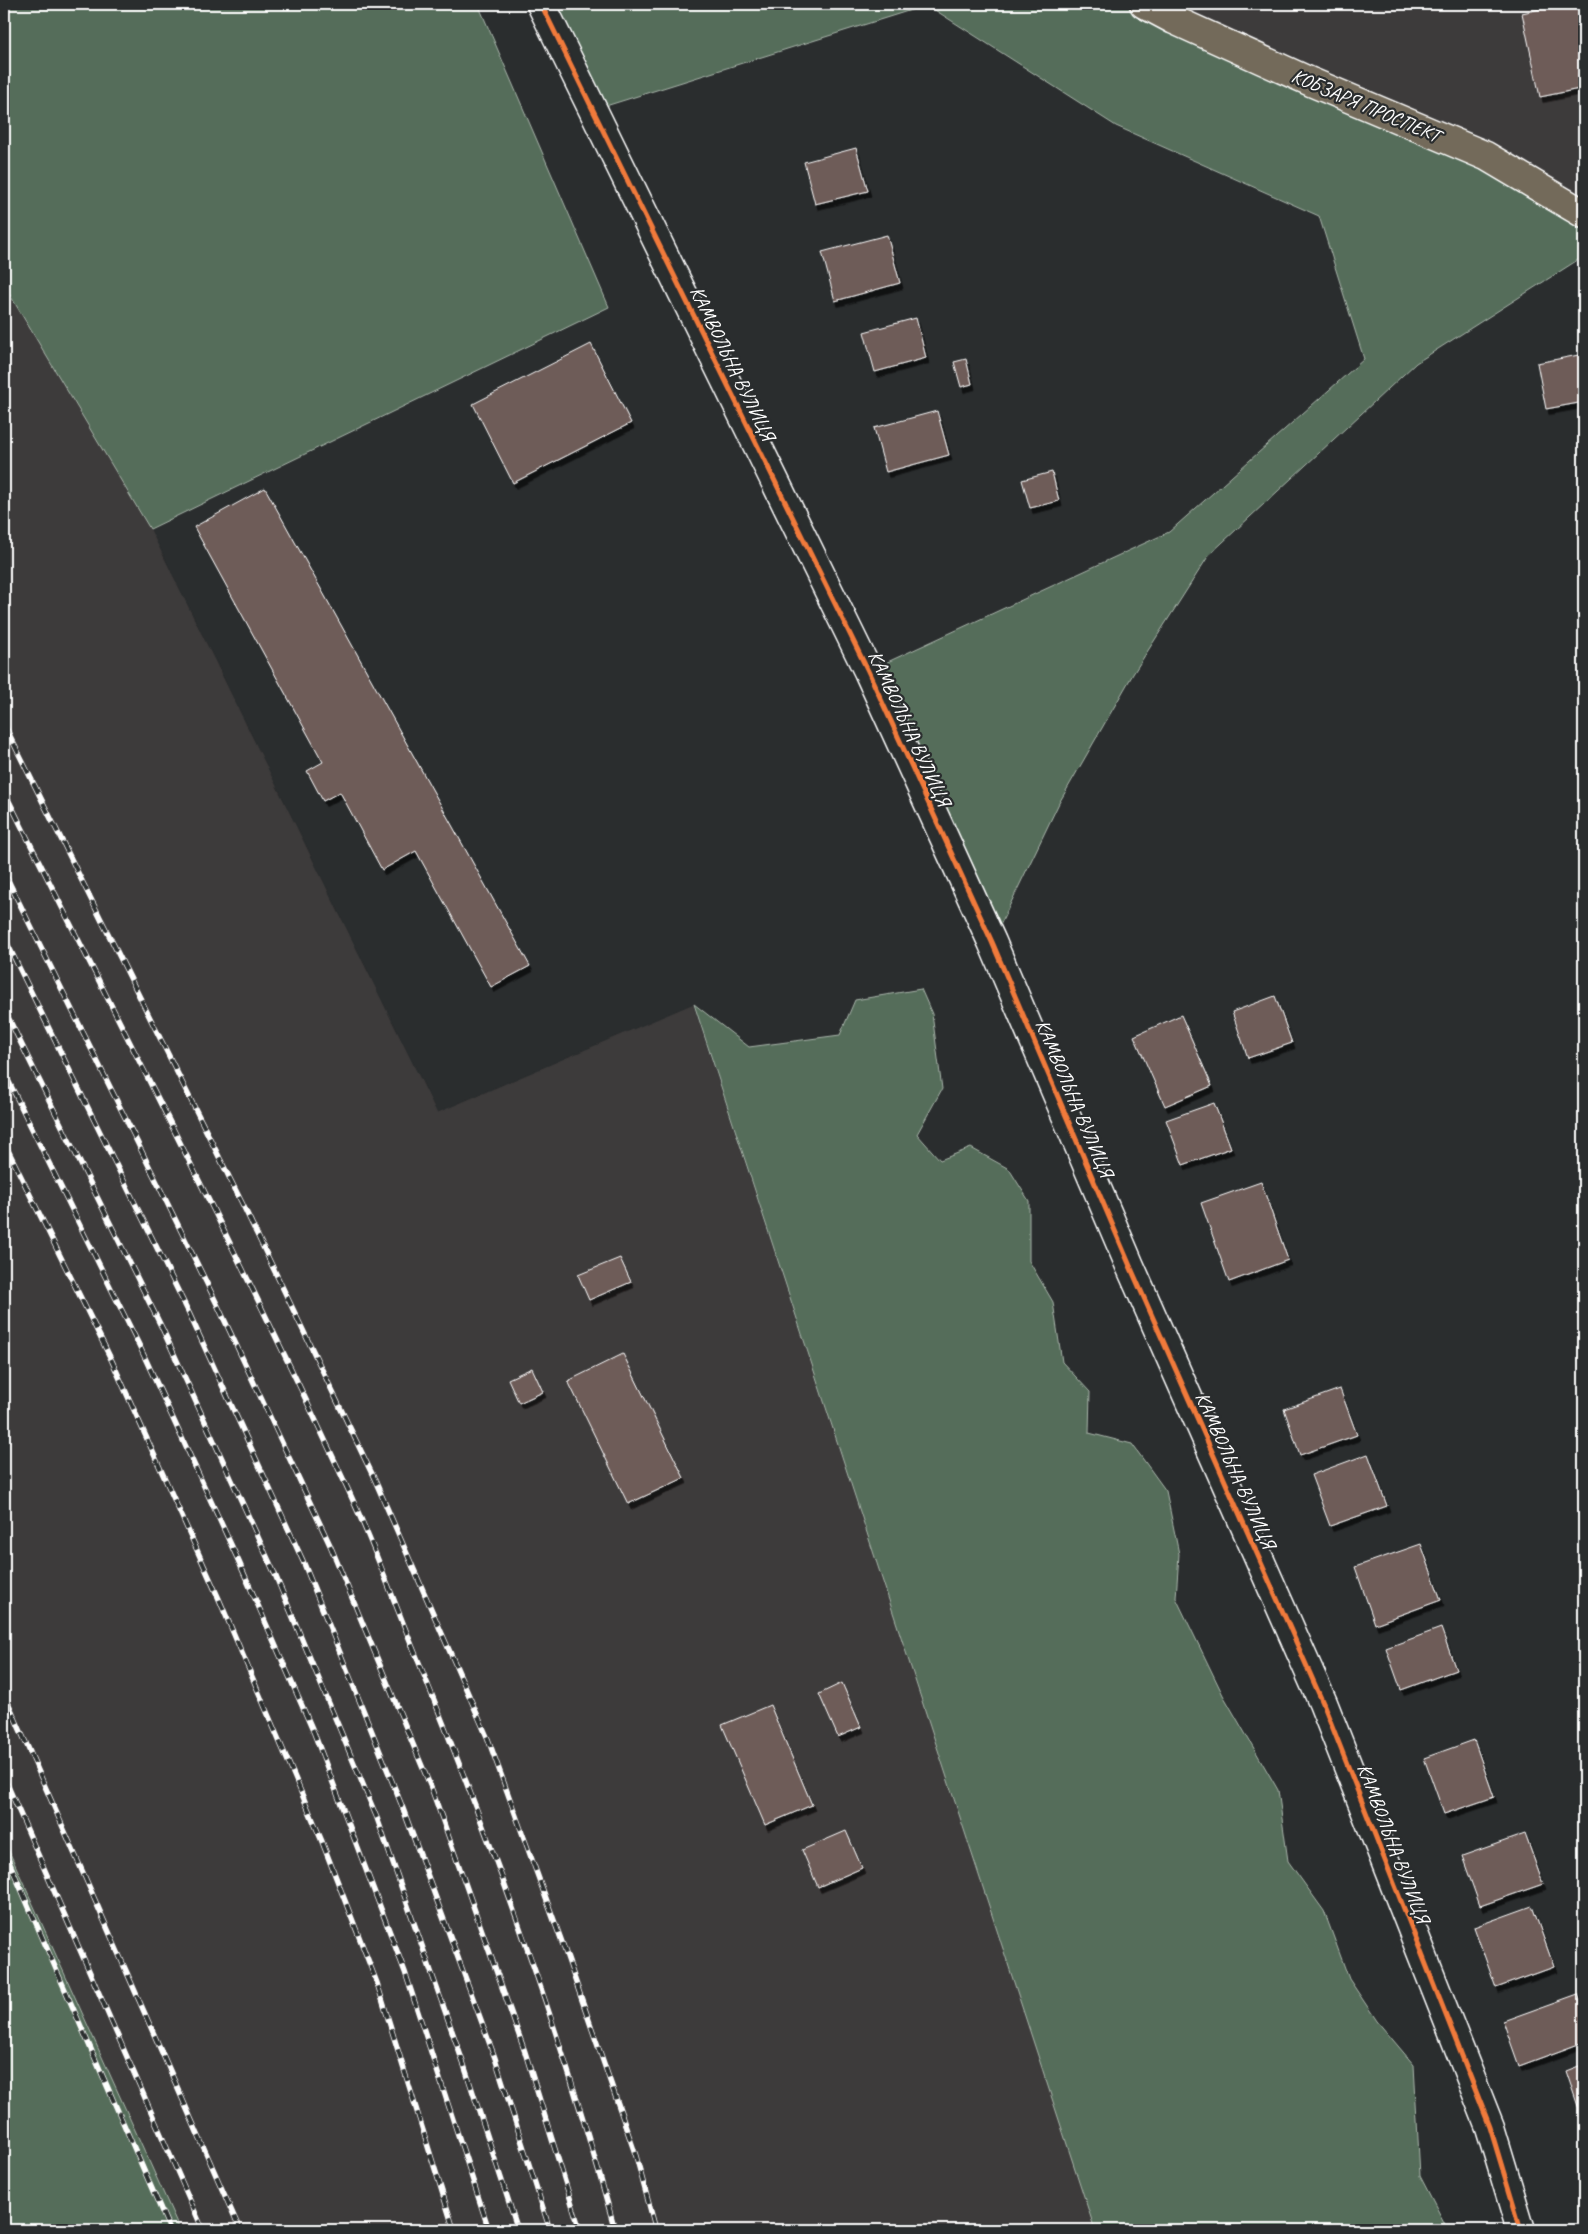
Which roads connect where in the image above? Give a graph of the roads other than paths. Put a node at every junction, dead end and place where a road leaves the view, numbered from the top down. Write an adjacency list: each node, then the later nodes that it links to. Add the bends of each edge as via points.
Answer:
1 (541, 4): 4 (street, КАМВОЛЬНА ВУЛИЦЯ, via 868,671 992,942 1130,1266 1323,1703 1490,2128)
2 (1144, 4): 3 (main road, КОБЗАРЯ ПРОСПЕКТ, via 1311,82 1486,156)
3 (1584, 214)
4 (1521, 2230)

